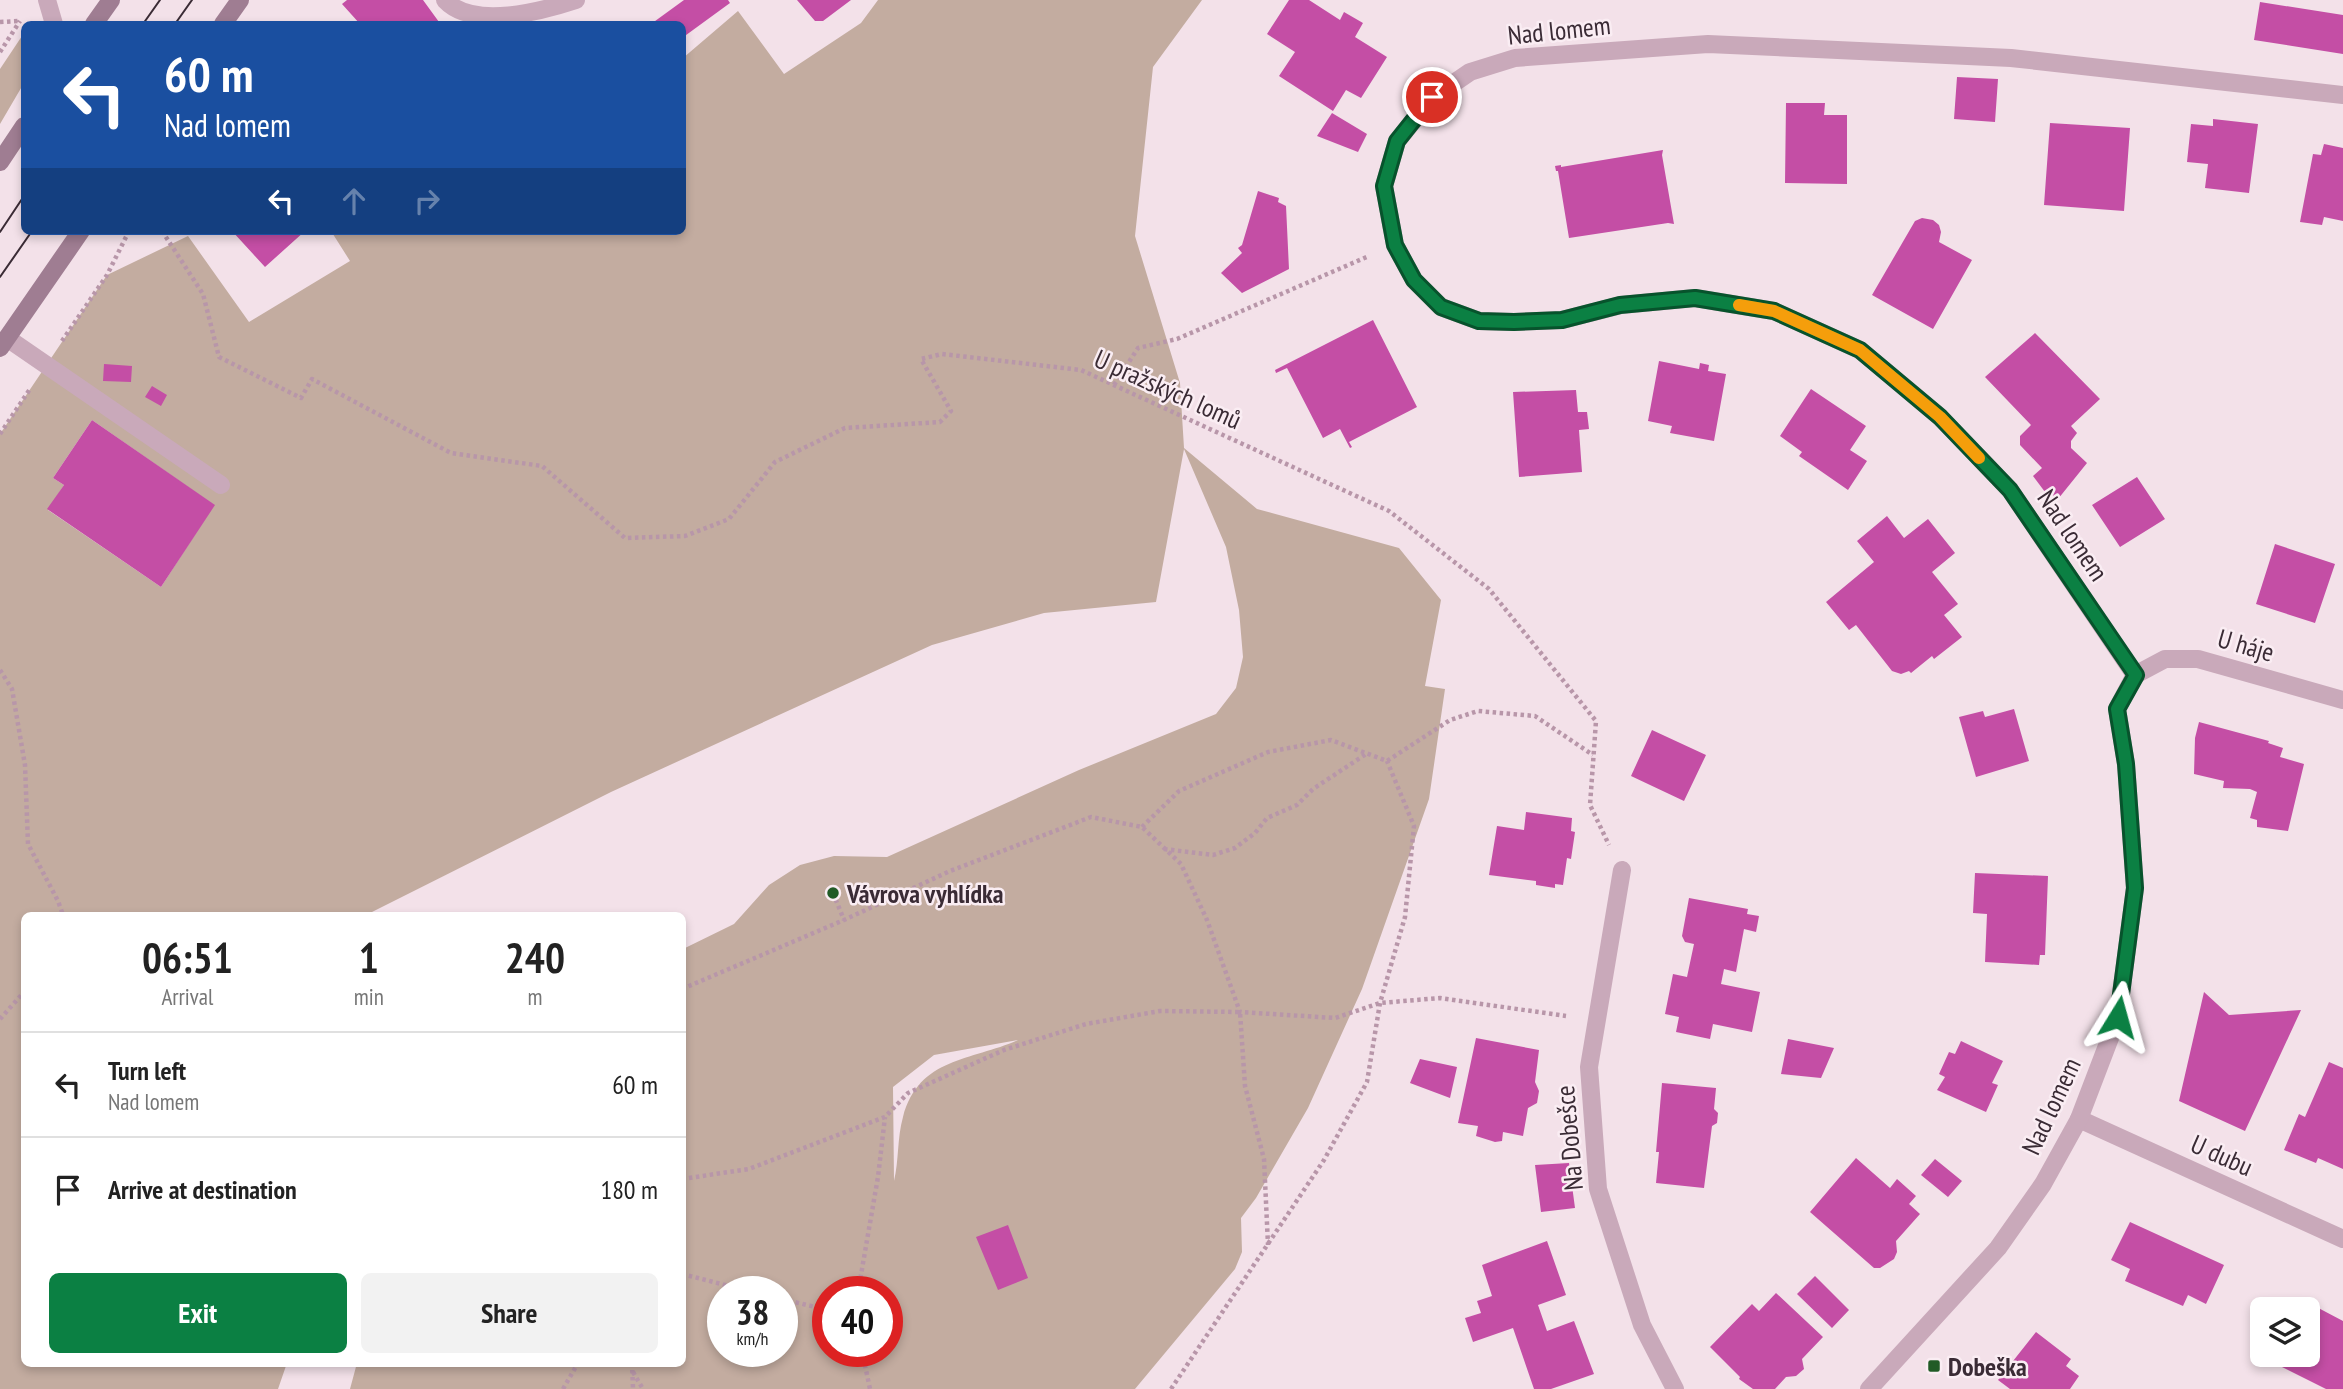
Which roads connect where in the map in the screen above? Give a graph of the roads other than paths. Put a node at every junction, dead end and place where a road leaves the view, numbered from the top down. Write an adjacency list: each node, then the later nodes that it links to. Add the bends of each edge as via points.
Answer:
1 (47, 0): 6 (street)
2 (111, 0): 7 (main road)
3 (240, 0): 8 (main road)
4 (446, 0): 5 (street, via 453,8 481,15 510,15 541,12)
5 (576, 0)
6 (53, 21)
7 (96, 21)
8 (225, 21)
9 (2343, 95): 15 (street, Nad lomem, via 2011,58 1708,44 1515,58 1470,72 1432,97 1397,141 1384,186 1395,245 1414,280 1441,307 1479,321 1514,322 1562,320 1620,305 1695,298 1774,311 1860,350 1940,417 2010,490)
10 (21, 130): 11 (main road)
11 (0, 162)
12 (77, 235): 13 (main road)
13 (4, 343): 14 (street, via 46,365)
14 (221, 485)
15 (2136, 675): 16 (street, U háje, via 2165,659 2198,659); 18 (street, Nad lomem, via 2117,709 2135,888 2118,1017)
16 (2343, 700)
17 (1622, 870): 20 (street, Na Dobešce, via 1589,1067 1598,1189 1642,1325)
18 (2079, 1119): 19 (street, U dubu); 21 (street, Nad lomem, via 2043,1184 1998,1248)
19 (2343, 1239)
20 (1675, 1389)
21 (1869, 1389)

